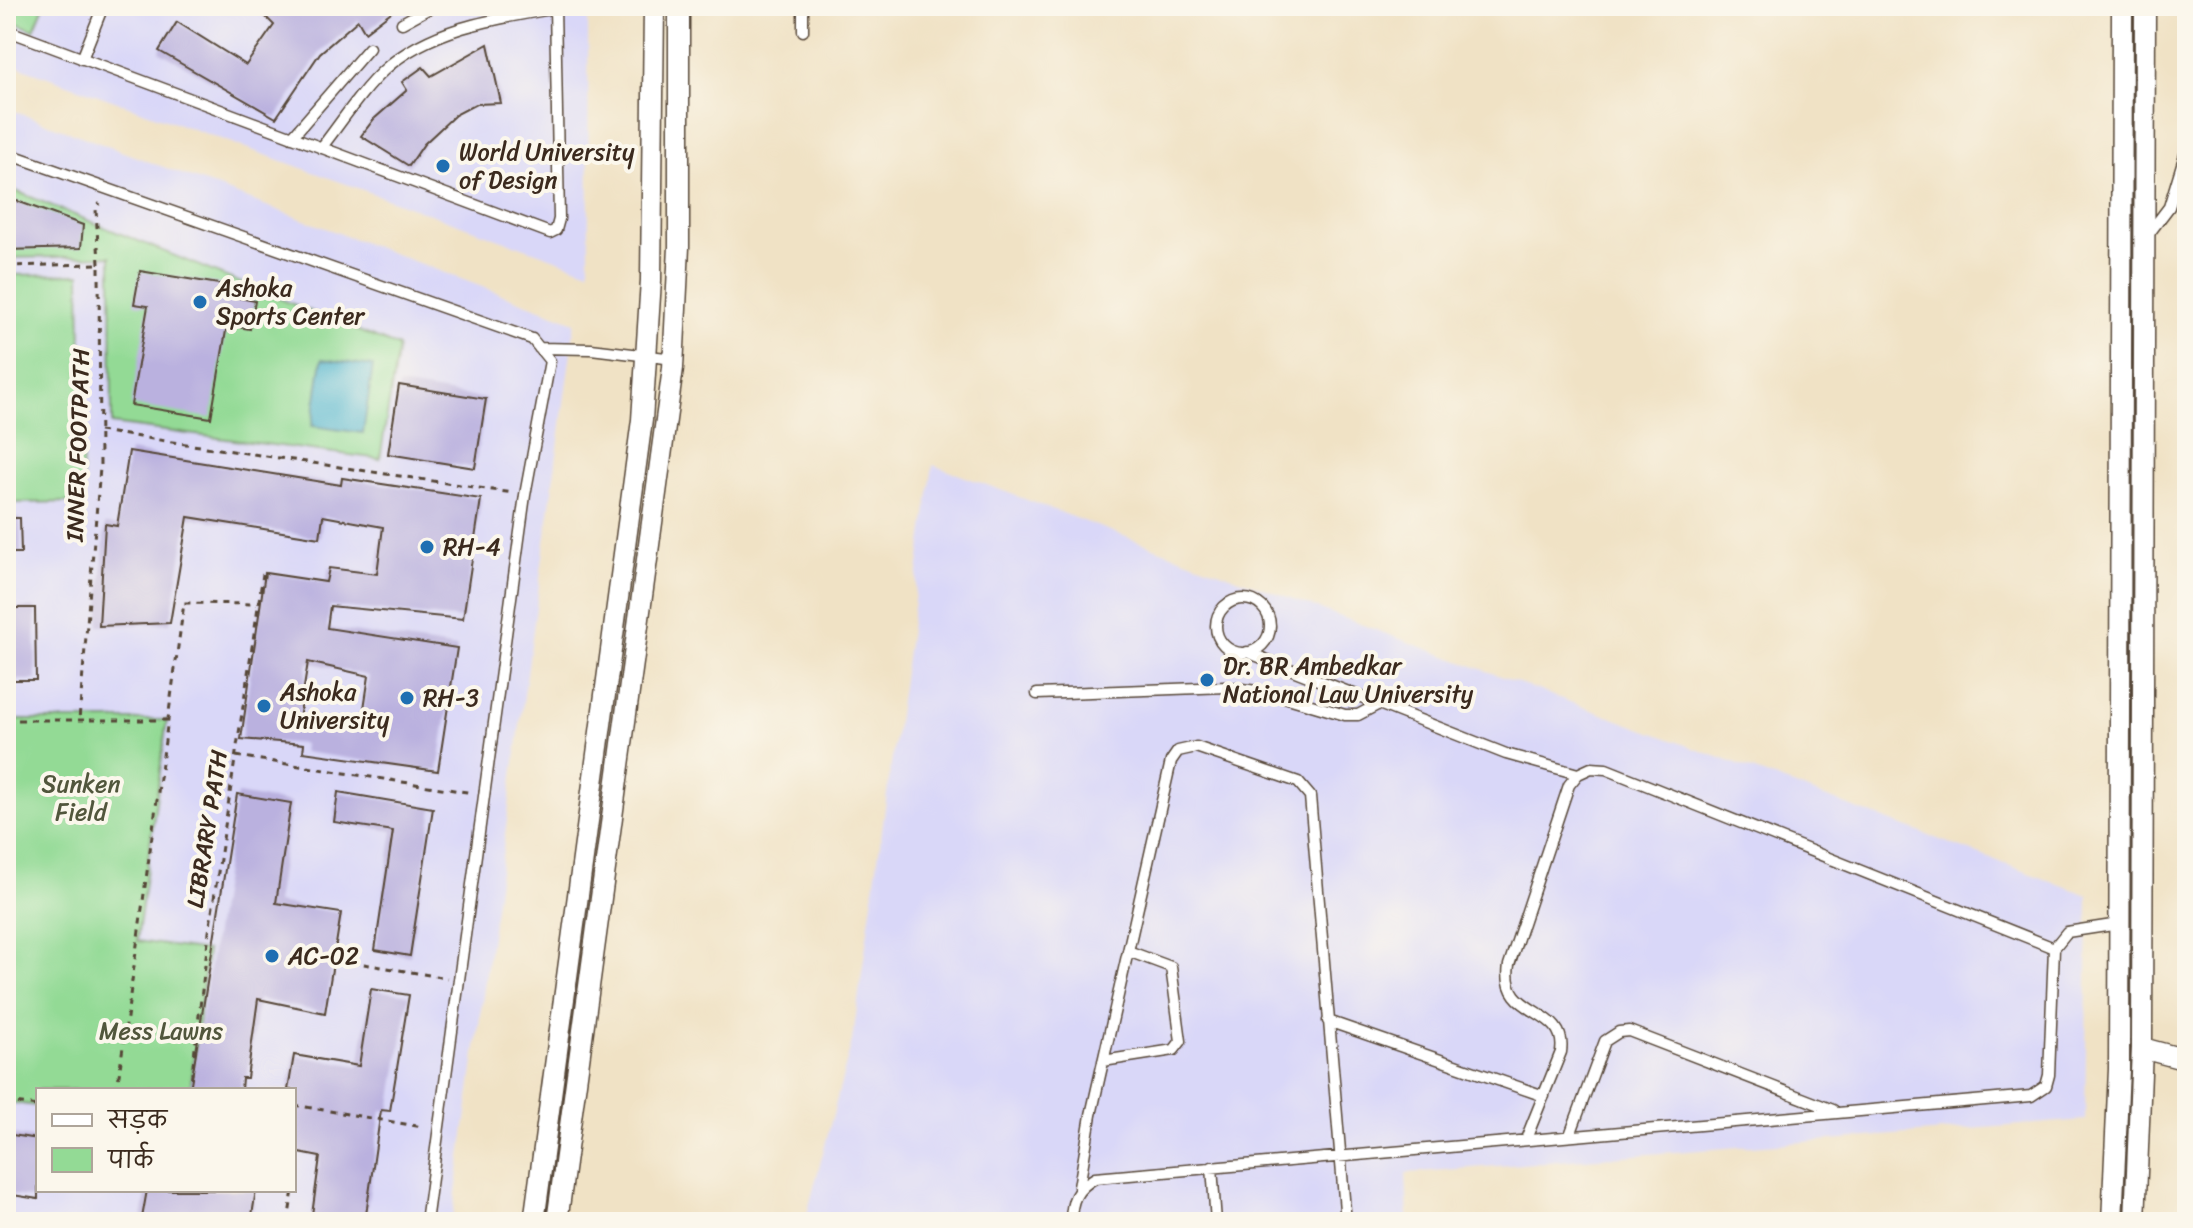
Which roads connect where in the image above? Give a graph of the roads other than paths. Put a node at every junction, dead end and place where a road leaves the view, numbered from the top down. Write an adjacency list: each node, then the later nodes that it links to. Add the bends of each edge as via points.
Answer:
1 (103, 6): 14 (lane)
2 (433, 6): 10 (lane)
3 (570, 6): 9 (lane)
4 (654, 6): 21 (street)
5 (679, 6): 22 (street)
6 (803, 6): 12 (lane)
7 (2122, 6): 27 (street)
8 (2145, 6): 19 (street)
9 (556, 7): 16 (lane, via 459,29 403,54 381,72); 16 (lane, via 556,230 543,232)
10 (402, 23)
11 (6, 30): 14 (lane)
12 (803, 31)
13 (369, 48): 15 (lane)
14 (82, 59): 15 (lane)
15 (292, 137): 16 (lane)
16 (321, 148)
17 (2187, 148): 19 (lane, via 2169,207)
18 (6, 153): 20 (lane, via 532,339)
19 (2143, 240): 28 (street)
20 (539, 348): 21 (lane); 43 (lane, via 550,361 525,495)
21 (648, 356): 22 (lane); 44 (street)
22 (674, 359): 45 (street)
23 (1247, 652): 23 (lane, via 1268,637 1269,619 1259,604 1241,599 1225,606 1216,629 1230,650); 25 (lane)
24 (1037, 694): 25 (lane, via 1227,687 1271,693 1345,715 1358,715)
25 (1379, 704): 26 (lane, via 1506,754)
26 (1578, 774): 30 (lane, via 1606,769); 36 (lane, via 1569,785 1507,977 1520,1004 1560,1029 1563,1039)
27 (2119, 881): 28 (street); 29 (street)
28 (2141, 881): 33 (street)
29 (2119, 924): 30 (lane, via 2067,932); 49 (street)
30 (2054, 948): 37 (lane, via 2049,1075 2039,1093)
31 (1128, 951): 32 (lane, via 1171,761 1178,751 1196,747 1298,782 1311,804); 35 (lane); 35 (lane, via 1171,967 1181,1041 1174,1050)
32 (1328, 1021): 36 (lane); 40 (lane)
33 (2142, 1048): 34 (street); 50 (street)
34 (2187, 1060)
35 (1103, 1061): 42 (lane)
36 (1544, 1096): 39 (lane)
37 (1839, 1112): 38 (lane); 38 (lane, via 1629,1031 1605,1041)
38 (1570, 1135): 39 (lane)
39 (1526, 1139): 40 (lane)
40 (1340, 1156): 41 (lane); 48 (lane)
41 (1212, 1167): 42 (lane, via 1095,1178); 47 (lane)
42 (1079, 1187): 46 (lane)
43 (426, 1222)
44 (534, 1222)
45 (557, 1222)
46 (1071, 1222)
47 (1216, 1222)
48 (1346, 1222)
49 (2112, 1222)
50 (2135, 1222)

